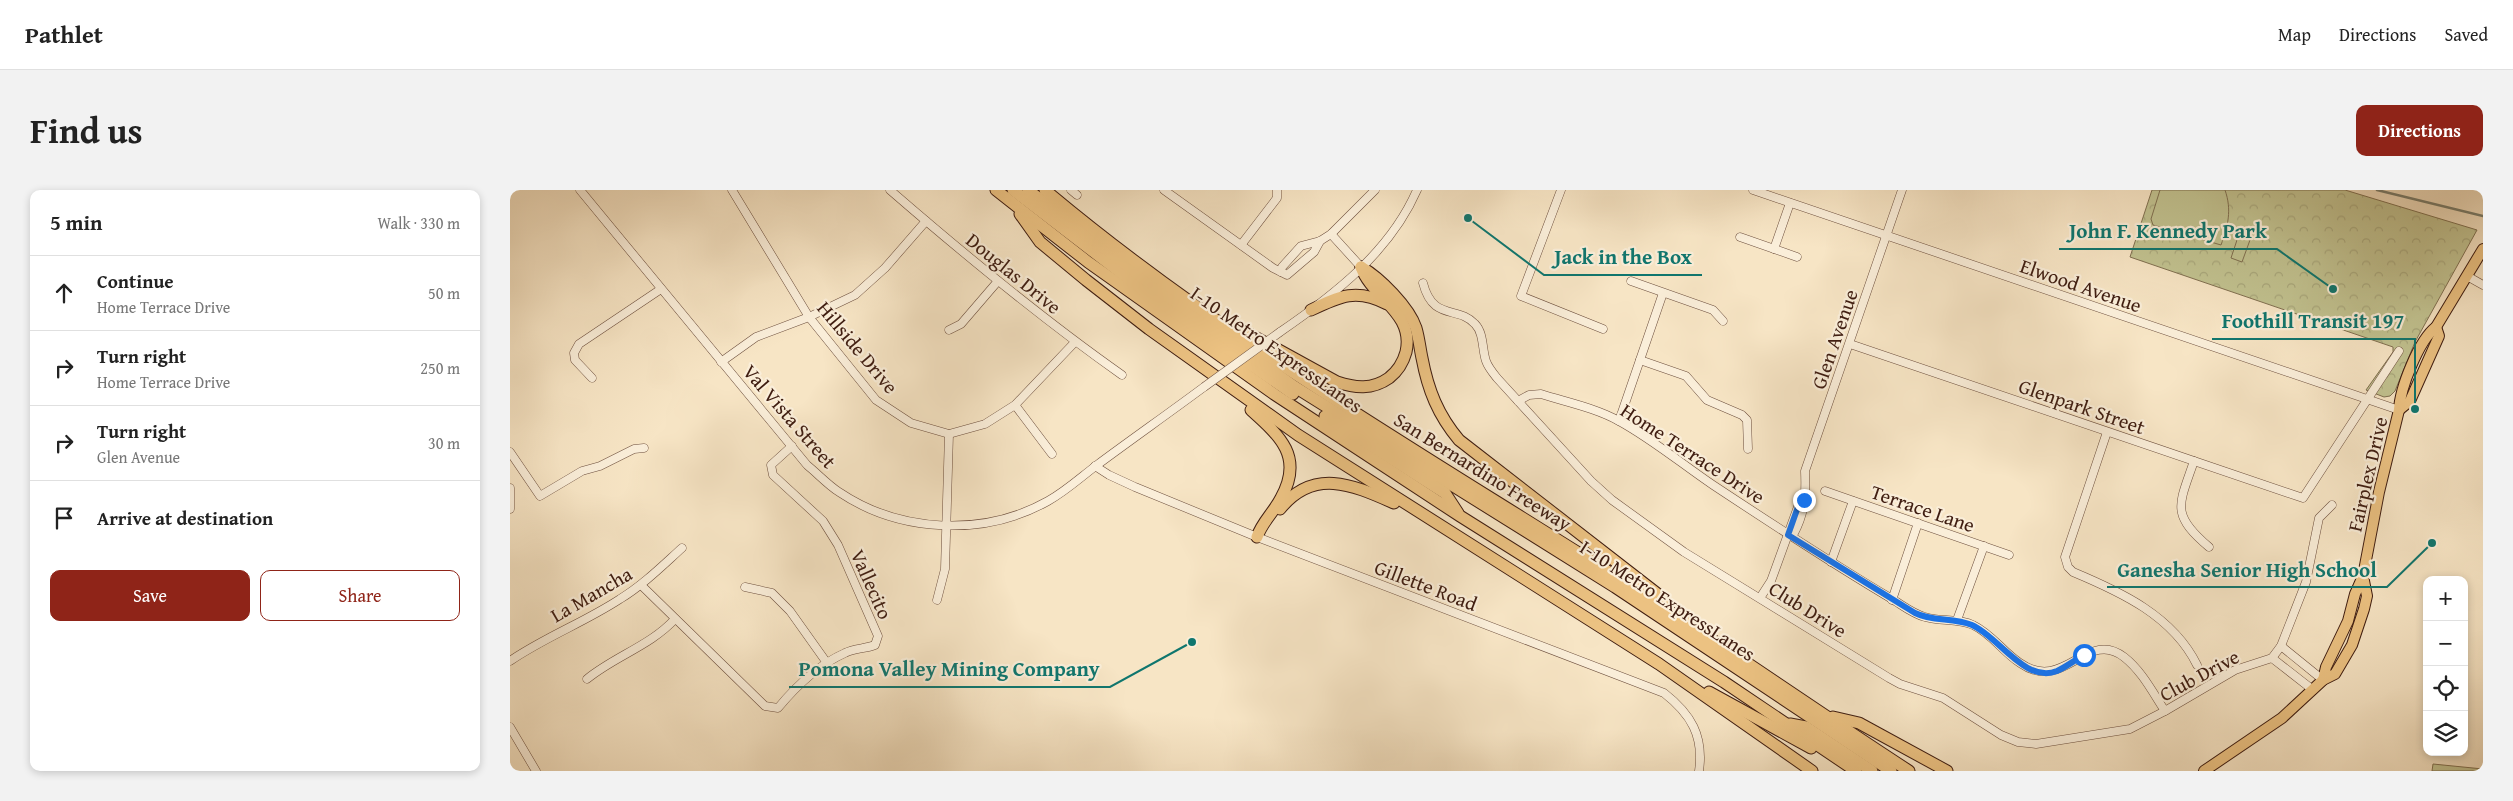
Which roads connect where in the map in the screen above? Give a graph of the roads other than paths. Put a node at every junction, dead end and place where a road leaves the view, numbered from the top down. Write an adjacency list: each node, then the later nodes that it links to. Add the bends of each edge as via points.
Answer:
1 (580, 190): 35 (street, Val Vista Street)
2 (732, 190): 40 (street, Hillside Drive)
3 (890, 190): 17 (street, Douglas Drive)
4 (996, 190): 15 (highway)
5 (1013, 190): 71 (highway, I-10 Metro ExpressLanes, via 1221,346 1444,493)
6 (1028, 190): 109 (highway, I-10 Metro ExpressLanes, via 1164,294 1302,391 1622,592)
7 (1045, 190): 37 (highway, San Bernardino Freeway, via 1131,259)
8 (1164, 190): 22 (street)
9 (1277, 190): 22 (street, via 1277,198)
10 (1375, 190): 18 (street)
11 (1417, 190): 28 (street, Val Vista Street, via 1387,240)
12 (1560, 190): 42 (street, via 1521,296)
13 (1755, 190): 16 (street, Elwood Avenue)
14 (1902, 190): 19 (street, Glen Avenue)
15 (1012, 203): 49 (highway, via 1040,242 1149,329); 71 (highway, via 1180,330)
16 (1790, 203): 19 (street, Elwood Avenue); 24 (street)
17 (926, 221): 32 (street, Douglas Drive); 40 (street, via 885,268 855,294)
18 (1331, 234): 21 (street); 28 (street)
19 (1886, 235): 45 (street, Glen Avenue); 52 (street, Elwood Avenue)
20 (1740, 237): 24 (street)
21 (1320, 241): 25 (street); 27 (street)
22 (1241, 245): 29 (street)
23 (2483, 248): 30 (main road, Fairplex Drive)
24 (1774, 249): 26 (street)
25 (1297, 250): 27 (street); 29 (street, via 1282,266)
26 (1797, 257)
27 (1305, 260): 29 (street, via 1287,275)
28 (1361, 267): 38 (highway, via 1365,278); 39 (street, Val Vista Street); 90 (highway, via 1371,273 1413,320 1427,384 1440,415 1459,440)
29 (1281, 272)
30 (2467, 276): 34 (street); 55 (main road, Fairplex Drive, via 2413,363 2400,397)
31 (1631, 281): 36 (street)
32 (998, 282): 43 (street, via 961,324); 44 (street, Douglas Drive)
33 (1423, 284): 53 (street, Club Drive, via 1431,302 1440,310 1475,324 1490,369)
34 (2483, 285)
35 (661, 289): 48 (street, Val Vista Street); 51 (street, via 580,344 574,353 575,360)
36 (1663, 293): 41 (street, via 1713,310); 47 (street)
37 (1200, 308): 38 (highway, via 1337,382 1364,388 1388,379 1404,360 1407,337); 90 (highway, San Bernardino Freeway, via 1321,392)
38 (1395, 309): 39 (highway, via 1378,299 1349,294)
39 (1312, 310): 65 (street, Val Vista Street, bridge)
40 (809, 317): 48 (street, via 756,336); 58 (street, Hillside Drive, via 876,400 911,423)
41 (1723, 321)
42 (1603, 329)
43 (949, 330)
44 (1075, 342): 50 (street, Douglas Drive); 54 (street)
45 (1850, 344): 57 (street, Glenpark Street); 75 (street, Glen Avenue, via 1805,471 1804,500 1799,504 1794,533)
46 (2398, 351): 52 (street)
47 (1640, 360): 56 (street); 61 (street, via 1686,376 1707,400 1742,415 1748,420)
48 (721, 362): 59 (street, Val Vista Street)
49 (1204, 368): 73 (highway, via 1298,435); 76 (highway, via 1274,430 1288,451 1290,473 1282,498)
50 (1122, 375)
51 (592, 378)
52 (2366, 400): 55 (street, Elwood Avenue); 64 (street, Glenpark Street, via 2303,498)
53 (1518, 401): 56 (street, Home Terrace Drive, via 1529,394 1541,394); 84 (street, Club Drive, via 1601,492 1684,552)
54 (1015, 405): 58 (street, via 985,424); 63 (street)
55 (2399, 410): 97 (main road, Fairplex Drive, via 2379,492 2364,576)
56 (1619, 421): 75 (street, Home Terrace Drive)
57 (2108, 432): 64 (street, Glenpark Street); 95 (street, via 2065,557 2068,568 2122,593 2157,617 2188,647)
58 (949, 434): 74 (street)
59 (792, 446): 74 (street, Val Vista Street, via 807,465 838,492 872,510 908,522); 93 (street, Vallecito, via 771,465 772,475 824,521 878,636 875,645 847,651)
60 (644, 448): 62 (street, via 634,449 582,471 540,496)
61 (1748, 449)
62 (510, 452)
63 (1052, 454)
64 (2194, 461): 78 (street, via 2180,512 2185,524)
65 (1095, 466): 74 (street, Val Vista Street, via 1048,501 1016,515 981,524); 76 (street, Gillette Road, via 1135,487)
66 (510, 488): 70 (street)
67 (1825, 491): 68 (street, Terrace Lane)
68 (1853, 501): 72 (street, Terrace Lane); 81 (street)
69 (2332, 505): 89 (street, Club Drive, via 2319,518 2306,582)
70 (510, 509)
71 (1460, 516): 101 (highway)
72 (1918, 523): 77 (street, Terrace Lane); 86 (street)
73 (1438, 524): 76 (highway, via 1359,487 1330,482 1307,487 1287,500); 94 (highway)
74 (948, 527): 85 (street, via 945,569)
75 (1788, 535): 81 (street, Home Terrace Drive); 84 (street, Glen Avenue, via 1771,581)
76 (1257, 537): 104 (street, Gillette Road, via 1664,693 1689,716 1696,730 1700,744)
77 (1984, 546): 80 (street, Terrace Lane); 88 (street)
78 (2209, 547)
79 (682, 548): 82 (street, La Mancha)
80 (2010, 555)
81 (1831, 562): 86 (street, Home Terrace Drive)
82 (641, 586): 87 (street, Vallecito); 92 (street, La Mancha)
83 (745, 587): 93 (street, via 772,593 790,611)
84 (1760, 598): 99 (street, Club Drive, via 1894,681 1943,698 2001,735 2018,742 2036,744 2106,734 2130,728)
85 (937, 600)
86 (1892, 600): 88 (street, Home Terrace Drive, via 1924,617)
87 (675, 619): 93 (street, Vallecito, via 765,706 778,708 798,684); 96 (street, via 661,634)
88 (1957, 620): 99 (street, Home Terrace Drive, via 1985,632 2020,663 2039,672 2056,672 2084,655 2110,650 2136,668)
89 (2281, 646): 91 (street, Club Drive); 97 (street)
90 (1726, 648): 100 (highway, San Bernardino Freeway)
91 (2272, 658): 98 (street, Club Drive); 99 (street, Club Drive, via 2235,670)
92 (510, 661)
93 (827, 663)
94 (1659, 664): 105 (highway); 106 (highway)
95 (2197, 665)
96 (587, 678)
97 (2323, 680): 98 (main road, Fairplex Drive)
98 (2313, 690): 112 (main road, Fairplex Drive, via 2282,718)
99 (2165, 711)
100 (1826, 716): 110 (highway, San Bernardino Freeway); 111 (highway, via 1859,723)
101 (1784, 722): 107 (highway); 108 (highway, via 1806,727)
102 (510, 727): 103 (street)
103 (536, 771)
104 (1700, 771)
105 (1812, 771)
106 (1852, 771)
107 (1856, 771)
108 (1872, 771)
109 (1891, 771)
110 (1910, 771)
111 (1947, 771)
112 (2204, 771)

